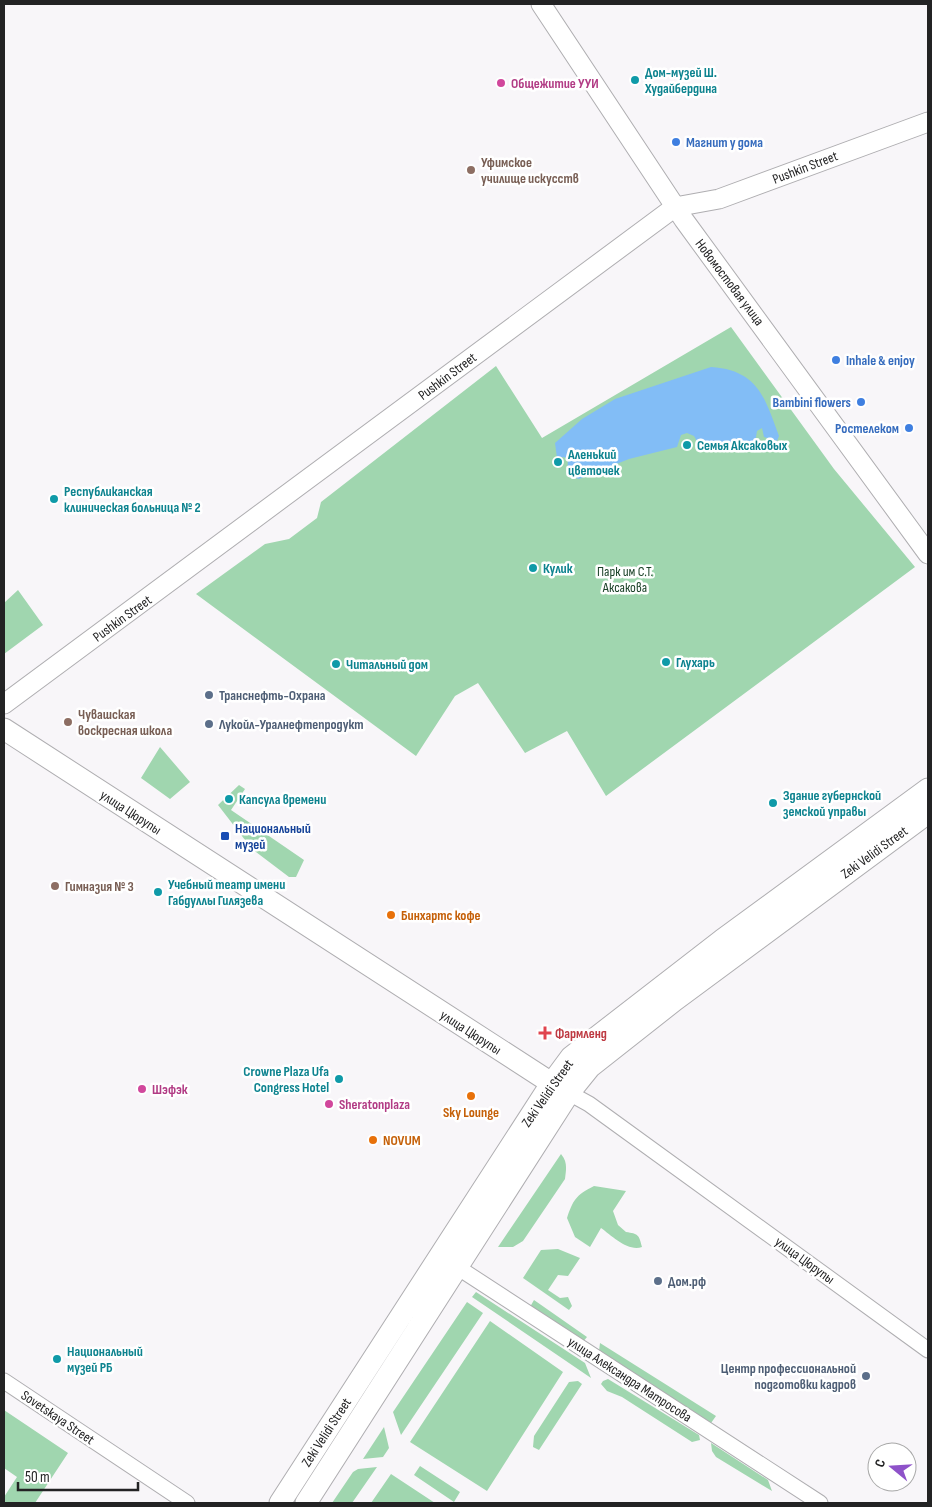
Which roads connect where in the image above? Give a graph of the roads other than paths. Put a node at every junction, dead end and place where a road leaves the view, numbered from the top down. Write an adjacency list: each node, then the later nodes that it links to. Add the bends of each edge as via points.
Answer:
1 (541, 4): 3 (street, Новомостовая улица)
2 (928, 122): 3 (street, Pushkin Street, via 719,199)
3 (675, 207): 4 (street, Новомостовая улица); 5 (street, Pushkin Street)
4 (928, 554)
5 (4, 704)
6 (4, 729): 9 (main road, улица Цюрупы)
7 (928, 789): 9 (main road, Zeki Velidi Street, via 722,940 571,1057)
8 (928, 813): 9 (main road, Zeki Velidi Street)
9 (560, 1088): 10 (main road, Zeki Velidi Street); 11 (street, улица Цюрупы, via 589,1104)
10 (448, 1261): 14 (main road, Zeki Velidi Street); 15 (main road, Zeki Velidi Street); 16 (street, улица Александра Матросова)
11 (928, 1350)
12 (4, 1381): 13 (street, Sovetskaya Street)
13 (187, 1503)
14 (280, 1503)
15 (306, 1503)
16 (820, 1503)

